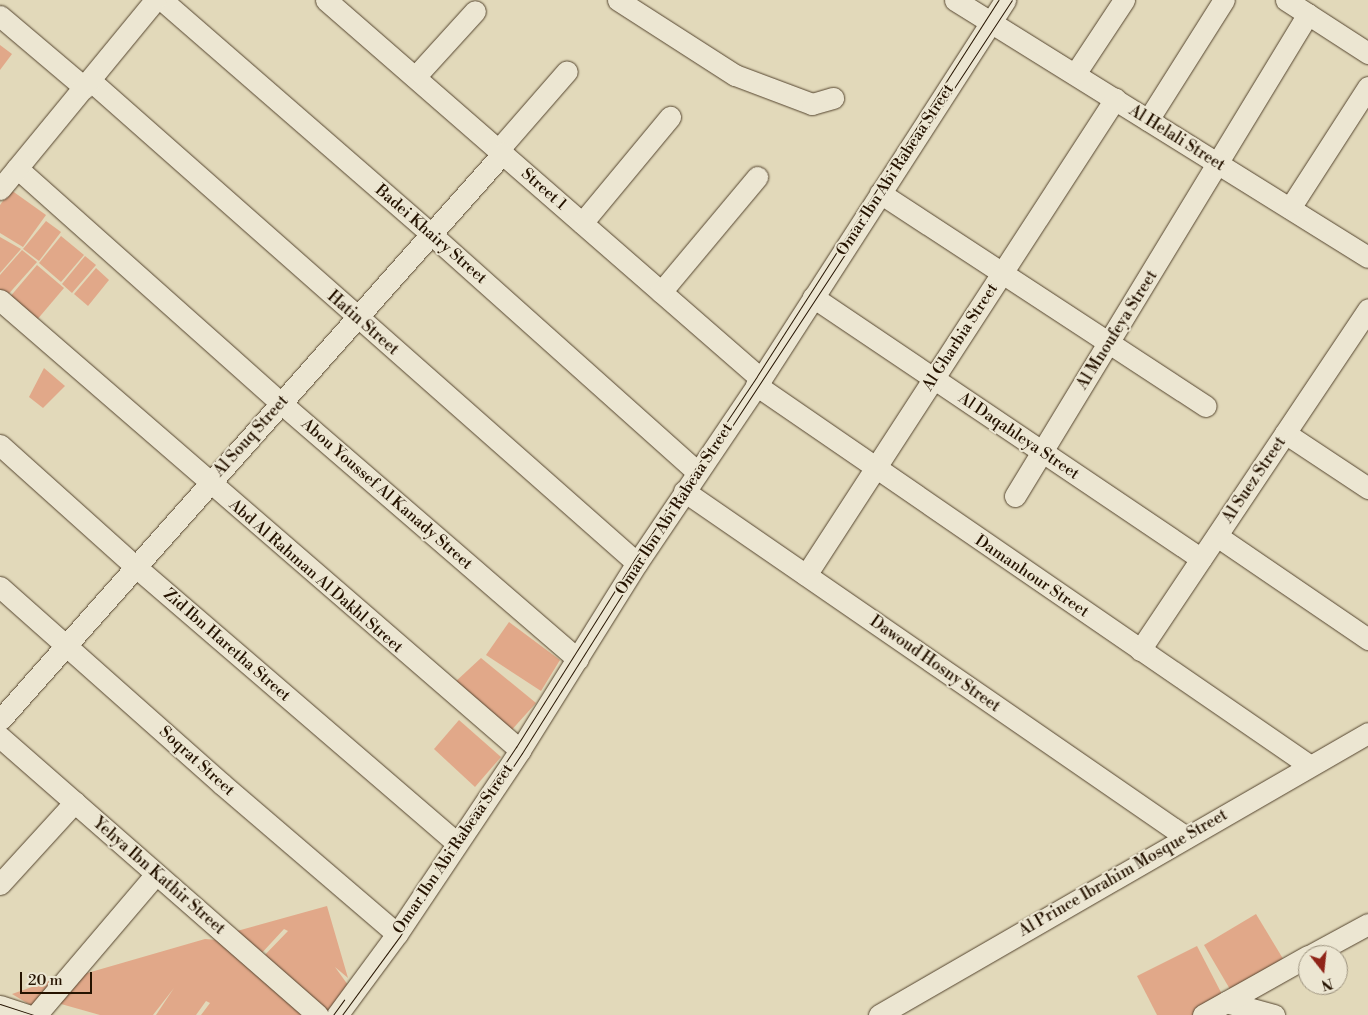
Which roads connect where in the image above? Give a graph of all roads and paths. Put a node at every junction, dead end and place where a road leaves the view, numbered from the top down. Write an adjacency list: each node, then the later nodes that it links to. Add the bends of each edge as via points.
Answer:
1 (155, 0): 18 (street)
2 (162, 0): 31 (street, Badei Khairy Street)
3 (618, 0): 20 (street, via 735,74 812,104)
4 (955, 0): 13 (street, Al Helali Street)
5 (1005, 0): 13 (street, Omar Ibn Abi Rabeaa Street)
6 (1124, 0): 16 (street)
7 (1224, 0): 23 (street)
8 (1286, 0): 11 (street)
9 (333, 2): 17 (street, Street 1)
10 (475, 11): 17 (street)
11 (1308, 14): 14 (street); 25 (street, Al Mnoufeya Street)
12 (0, 16): 18 (street, Hatin Street)
13 (987, 21): 16 (street, Al Helali Street); 28 (street, Omar Ibn Abi Rabeaa Street)
14 (1368, 53)
15 (567, 71): 24 (street, Al Souq Street)
16 (1075, 74): 21 (street, Al Helali Street)
17 (415, 77): 24 (street, Street 1)
18 (88, 84): 27 (street); 38 (street, Hatin Street)
19 (1368, 87): 29 (street)
20 (833, 98)
21 (1114, 99): 23 (street, Al Helali Street); 33 (street, Al Gharbia Street)
22 (670, 117): 30 (street)
23 (1148, 120): 25 (street, Al Helali Street)
24 (501, 151): 30 (street, Street 1); 31 (street, Al Souq Street)
25 (1219, 164): 29 (street, Al Helali Street); 39 (street, Al Mnoufeya Street)
26 (756, 177): 34 (street)
27 (6, 180): 42 (street, Abou Youssef Al Kanady Street)
28 (880, 193): 33 (street); 35 (street, Omar Ibn Abi Rabeaa Street)
29 (1290, 208): 32 (street, Al Helali Street)
30 (582, 222): 34 (street, Street 1)
31 (431, 234): 38 (street, Al Souq Street); 48 (street, Badei Khairy Street)
32 (1368, 257)
33 (1002, 272): 39 (street); 40 (street, Al Gharbia Street)
34 (661, 292): 41 (street, Street 1)
35 (812, 297): 40 (street, Al Daqahleya Street); 41 (street, Omar Ibn Abi Rabeaa Street)
36 (0, 300): 49 (street, Abd Al Rahman Al Dakhl Street)
37 (1368, 309): 44 (street, Al Suez Street)
38 (357, 317): 42 (street, Al Souq Street); 55 (street, Hatin Street)
39 (1109, 342): 43 (street); 46 (street, Al Mnoufeya Street)
40 (934, 378): 46 (street, Al Daqahleya Street); 47 (street, Al Gharbia Street)
41 (758, 382): 47 (street, Damanhour Street); 48 (street, Omar Ibn Abi Rabeaa Street)
42 (281, 403): 49 (street, Al Souq Street); 62 (street, Abou Youssef Al Kanady Street)
43 (1206, 406)
44 (1285, 433): 50 (street); 53 (street, Al Suez Street)
45 (0, 445): 56 (street, Zid Ibn Haretha Street)
46 (1042, 451): 52 (street, Al Mnoufeya Street); 54 (street, Al Daqahleya Street)
47 (876, 469): 57 (street, Al Gharbia Street); 61 (street, Damanhour Street)
48 (697, 472): 51 (street, Omar Ibn Abi Rabeaa Street)
49 (209, 484): 56 (street, Al Souq Street); 66 (street, Abd Al Rahman Al Dakhl Street)
50 (1368, 488)
51 (684, 491): 55 (street, Omar Ibn Abi Rabeaa Street); 57 (street, Dawoud Hosny Street)
52 (1015, 496)
53 (1217, 536): 54 (street, Al Suez Street); 59 (street)
54 (1201, 558): 61 (street, Al Suez Street)
55 (637, 563): 62 (street, Omar Ibn Abi Rabeaa Street)
56 (136, 567): 60 (street, Al Souq Street); 70 (street, Zid Ibn Haretha Street)
57 (806, 575): 69 (street, Dawoud Hosny Street)
58 (0, 586): 60 (street, Soqrat Street)
59 (1368, 639)
60 (68, 644): 63 (street, Al Souq Street); 74 (street, Soqrat Street, via 222,784)
61 (1140, 650): 67 (street, Damanhour Street)
62 (578, 659): 66 (street, Omar Ibn Abi Rabeaa Street)
63 (0, 720)
64 (1368, 732): 67 (street, Al Prince Ibrahim Mosque Street)
65 (0, 737): 68 (street, Yehya Ibn Kathir Street)
66 (520, 750): 70 (street, Omar Ibn Abi Rabeaa Street)
67 (1309, 765): 69 (street, Al Prince Ibrahim Mosque Street)
68 (74, 802): 71 (street, Yehya Ibn Kathir Street); 72 (street)
69 (1186, 837): 83 (street, Al Prince Ibrahim Mosque Street)
70 (456, 842): 74 (street, Omar Ibn Abi Rabeaa Street)
71 (156, 874): 80 (street); 81 (street, Yehya Ibn Kathir Street)
72 (0, 884)
73 (1368, 924): 75 (street)
74 (397, 934): 82 (street, Omar Ibn Abi Rabeaa Street)
75 (1329, 945)
76 (1298, 962): 77 (street)
77 (1226, 1002): 84 (street); 85 (street)
78 (0, 1006): 79 (street)
79 (27, 1015)
80 (36, 1015)
81 (317, 1015)
82 (337, 1015)
83 (879, 1015)
84 (1203, 1015)
85 (1274, 1015)

